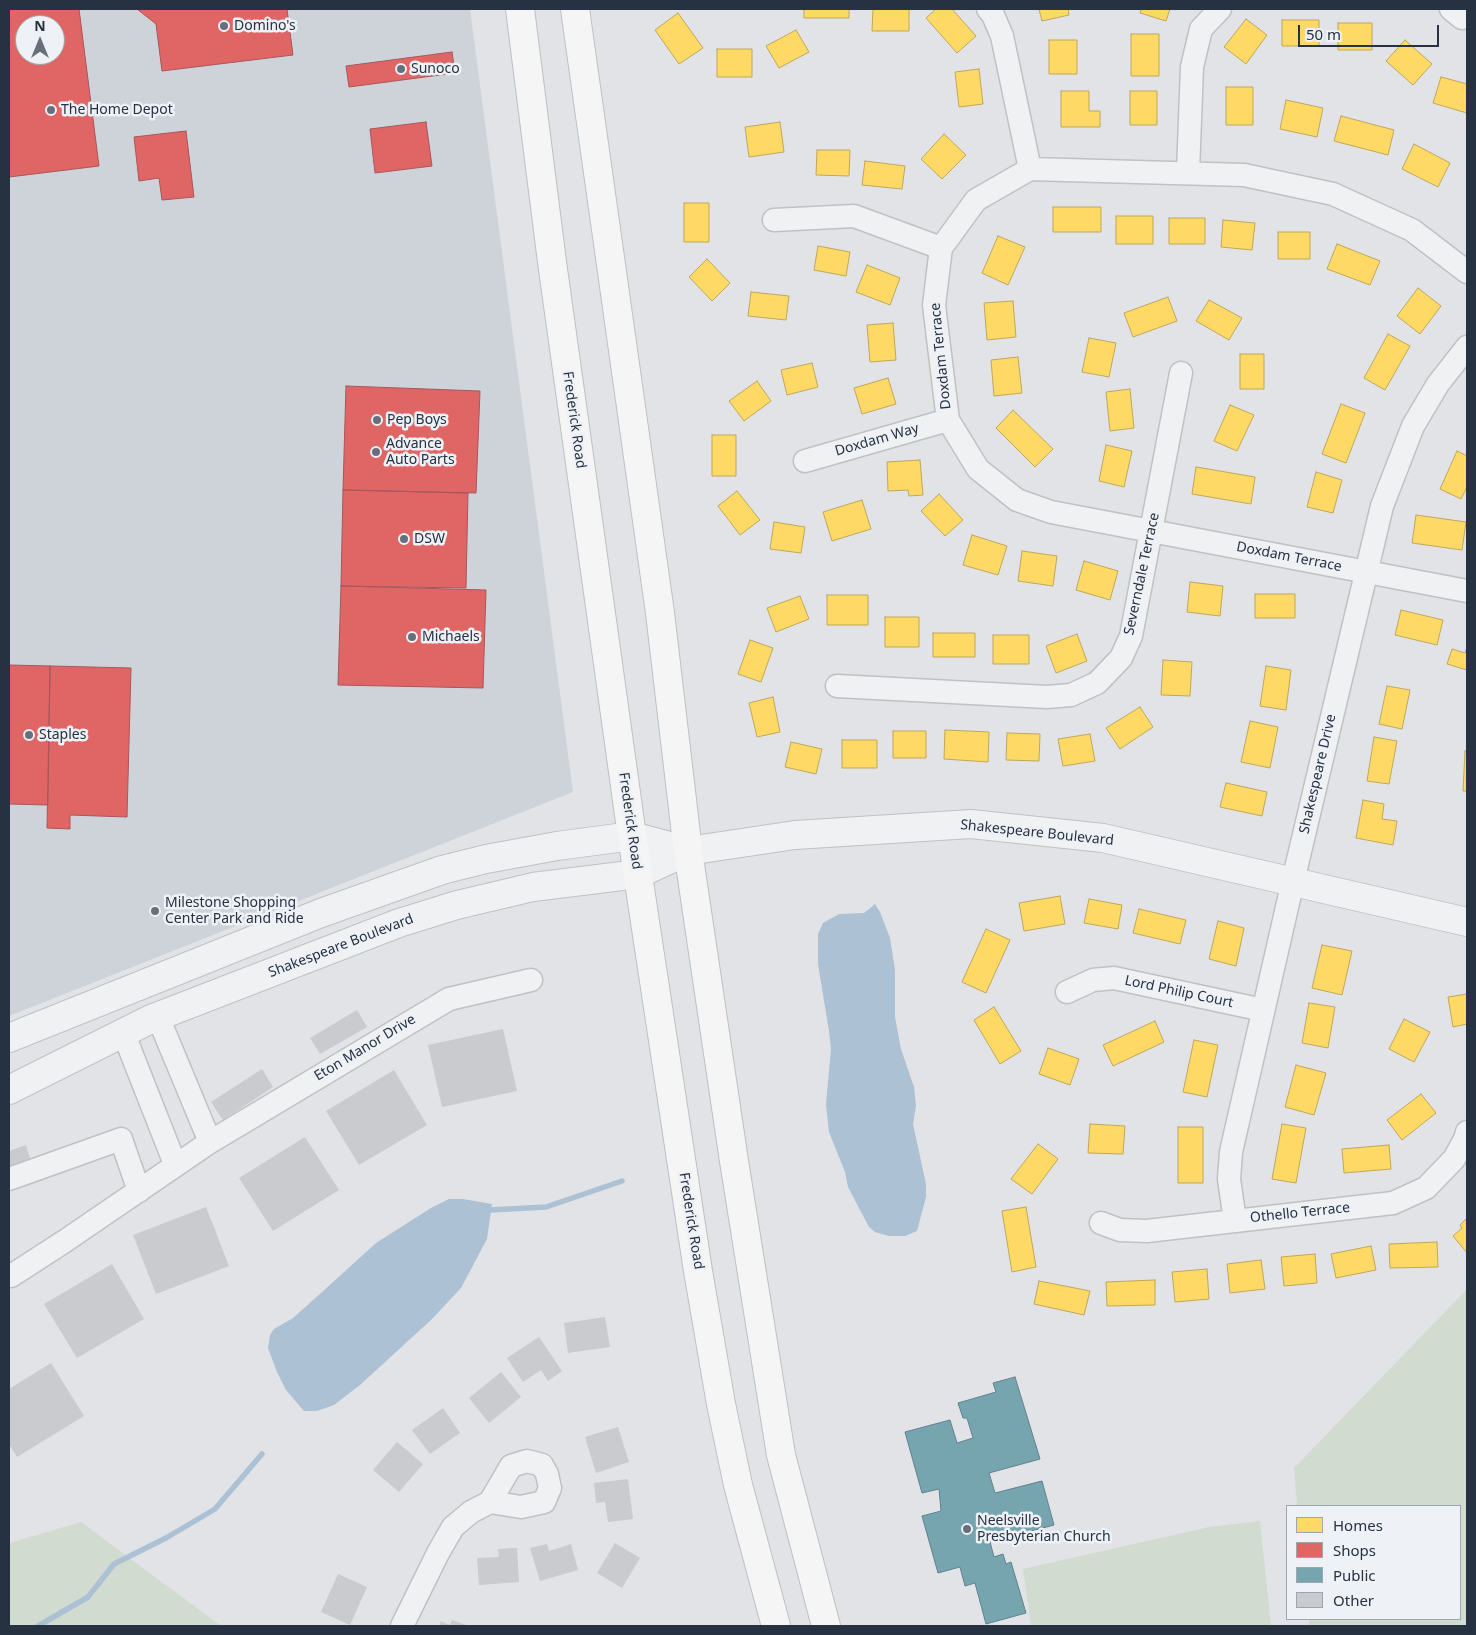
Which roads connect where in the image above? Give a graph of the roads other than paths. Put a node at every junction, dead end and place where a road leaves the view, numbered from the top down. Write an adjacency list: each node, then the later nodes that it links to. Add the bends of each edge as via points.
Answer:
1 (520, 9): 18 (main road, Frederick Road)
2 (575, 9): 19 (main road, via 660,613)
3 (988, 9): 5 (street, via 1002,36)
4 (1220, 9): 6 (street, via 1201,29 1192,67)
5 (1030, 169): 6 (street); 8 (street, Doxdam Terrace, via 976,200)
6 (1188, 172): 9 (street, via 1244,175 1333,194 1412,230)
7 (774, 220): 8 (street, via 854,216)
8 (941, 248): 12 (street, Doxdam Terrace, via 934,305)
9 (1467, 272)
10 (1467, 347): 15 (street, Shakespeare Drive, via 1438,384 1413,426 1382,506)
11 (1181, 373): 14 (street, Severndale Terrace)
12 (948, 420): 13 (street, Doxdam Way); 14 (street, Doxdam Terrace, via 978,469 1017,500 1051,512)
13 (805, 460)
14 (1151, 531): 15 (street, Doxdam Terrace); 17 (street, Severndale Terrace, via 1131,636 1122,658 1097,683 1071,694 1047,697)
15 (1365, 572): 16 (street, Doxdam Terrace); 21 (street, Shakespeare Drive)
16 (1467, 591)
17 (837, 686)
18 (632, 836): 19 (street, Shakespeare Boulevard); 20 (main road, Frederick Road); 28 (street, Shakespeare Boulevard, via 486,859 418,878 320,913)
19 (688, 851): 20 (street, Shakespeare Boulevard); 21 (street, Shakespeare Boulevard, via 795,835 971,824 1103,838); 41 (main road, via 781,1456)
20 (638, 874): 26 (street, Shakespeare Boulevard, via 533,887 457,905 340,945); 40 (main road, Frederick Road, via 721,1404 750,1532)
21 (1293, 881): 22 (street, Shakespeare Boulevard); 25 (street, Shakespeare Drive)
22 (1467, 922)
23 (531, 980): 31 (street, Eton Manor Drive, via 449,999)
24 (1067, 992): 25 (street, Lord Philip Court, via 1094,980 1114,978)
25 (1263, 1010): 35 (street, Shakespeare Drive, via 1231,1152 1229,1178)
26 (158, 1017): 27 (street, Shakespeare Boulevard); 31 (street)
27 (123, 1032): 29 (street, Shakespeare Boulevard); 32 (street)
28 (9, 1038)
29 (9, 1090)
30 (1467, 1132): 35 (street, Othello Terrace, via 1454,1159 1426,1188 1393,1203)
31 (210, 1142): 32 (street, Eton Manor Drive)
32 (175, 1164): 34 (street, Eton Manor Drive)
33 (9, 1179): 34 (street, via 121,1139)
34 (139, 1191): 37 (street, Eton Manor Drive)
35 (1235, 1220): 36 (street, Othello Terrace, via 1147,1231 1120,1230)
36 (1101, 1223)
37 (9, 1274)
38 (490, 1502): 39 (street, via 453,1527)
39 (402, 1626)
40 (776, 1626)
41 (826, 1626)

